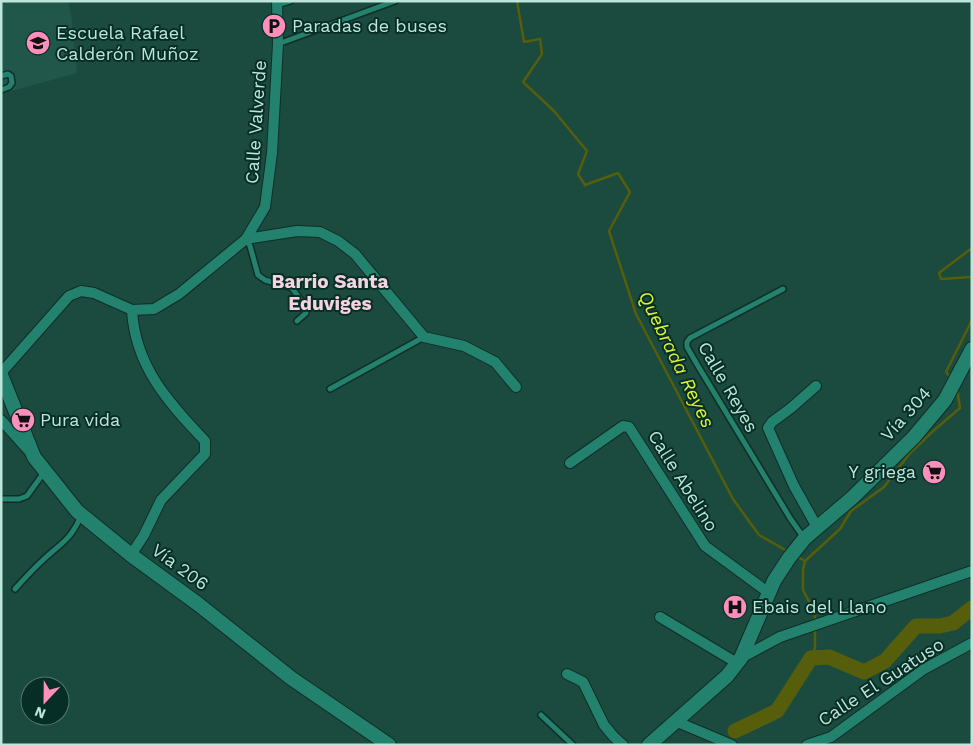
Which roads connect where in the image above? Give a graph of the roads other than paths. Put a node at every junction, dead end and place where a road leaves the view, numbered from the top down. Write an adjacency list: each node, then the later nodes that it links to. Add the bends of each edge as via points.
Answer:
1 (290, 1): 3 (lane)
2 (394, 1): 4 (lane)
3 (277, 3): 4 (street, Calle Valverde)
4 (278, 44): 7 (street, Calle Valverde, via 272,153 265,207)
5 (1, 76): 6 (lane, via 8,74 12,83)
6 (1, 90)
7 (246, 239): 9 (street, Calle Valverde, via 179,294 154,309); 10 (lane, via 258,275 292,288 305,306 306,313); 11 (street, via 297,231 320,232 338,241 355,254)
8 (783, 289): 24 (lane, Calle Reyes, via 686,342)
9 (132, 310): 13 (street, Calle Valverde, via 94,293 81,291 69,296); 25 (street, via 133,329 143,361 176,410 205,441 205,454 161,500)
10 (298, 321)
11 (424, 337): 15 (lane); 16 (street, via 464,346 495,362)
12 (972, 349): 23 (main road, Vía 304, via 945,400 914,437)
13 (1, 374): 18 (main road, Vía 206)
14 (816, 386): 23 (street, via 768,428)
15 (330, 388)
16 (516, 388)
17 (2, 423): 18 (street)
18 (34, 457): 20 (main road, Vía 206)
19 (570, 463): 28 (street, Calle Abelino, via 623,426 630,427 705,546)
20 (45, 471): 21 (lane, via 27,496 19,500); 22 (main road, Vía 206)
21 (1, 499)
22 (82, 515): 25 (main road, Vía 206); 27 (lane, via 71,536)
23 (817, 527): 24 (main road, Vía 304)
24 (804, 538): 28 (main road, Vía 304)
25 (131, 555): 36 (main road, Vía 206, via 291,678)
26 (972, 571): 31 (street, via 780,637)
27 (15, 589)
28 (769, 593): 31 (main road, Vía 304)
29 (660, 617): 31 (street)
30 (972, 643): 35 (street, Calle El Guatuso, via 924,669)
31 (739, 661): 34 (main road, Vía 304, via 727,676)
32 (567, 674): 38 (street, via 583,682 604,725)
33 (541, 715): 37 (lane)
34 (675, 721): 39 (main road, Vía 304); 40 (street)
35 (832, 741): 41 (street, Calle El Guatuso)
36 (389, 745)
37 (573, 745)
38 (624, 745)
39 (649, 745)
40 (732, 745)
41 (807, 745)

